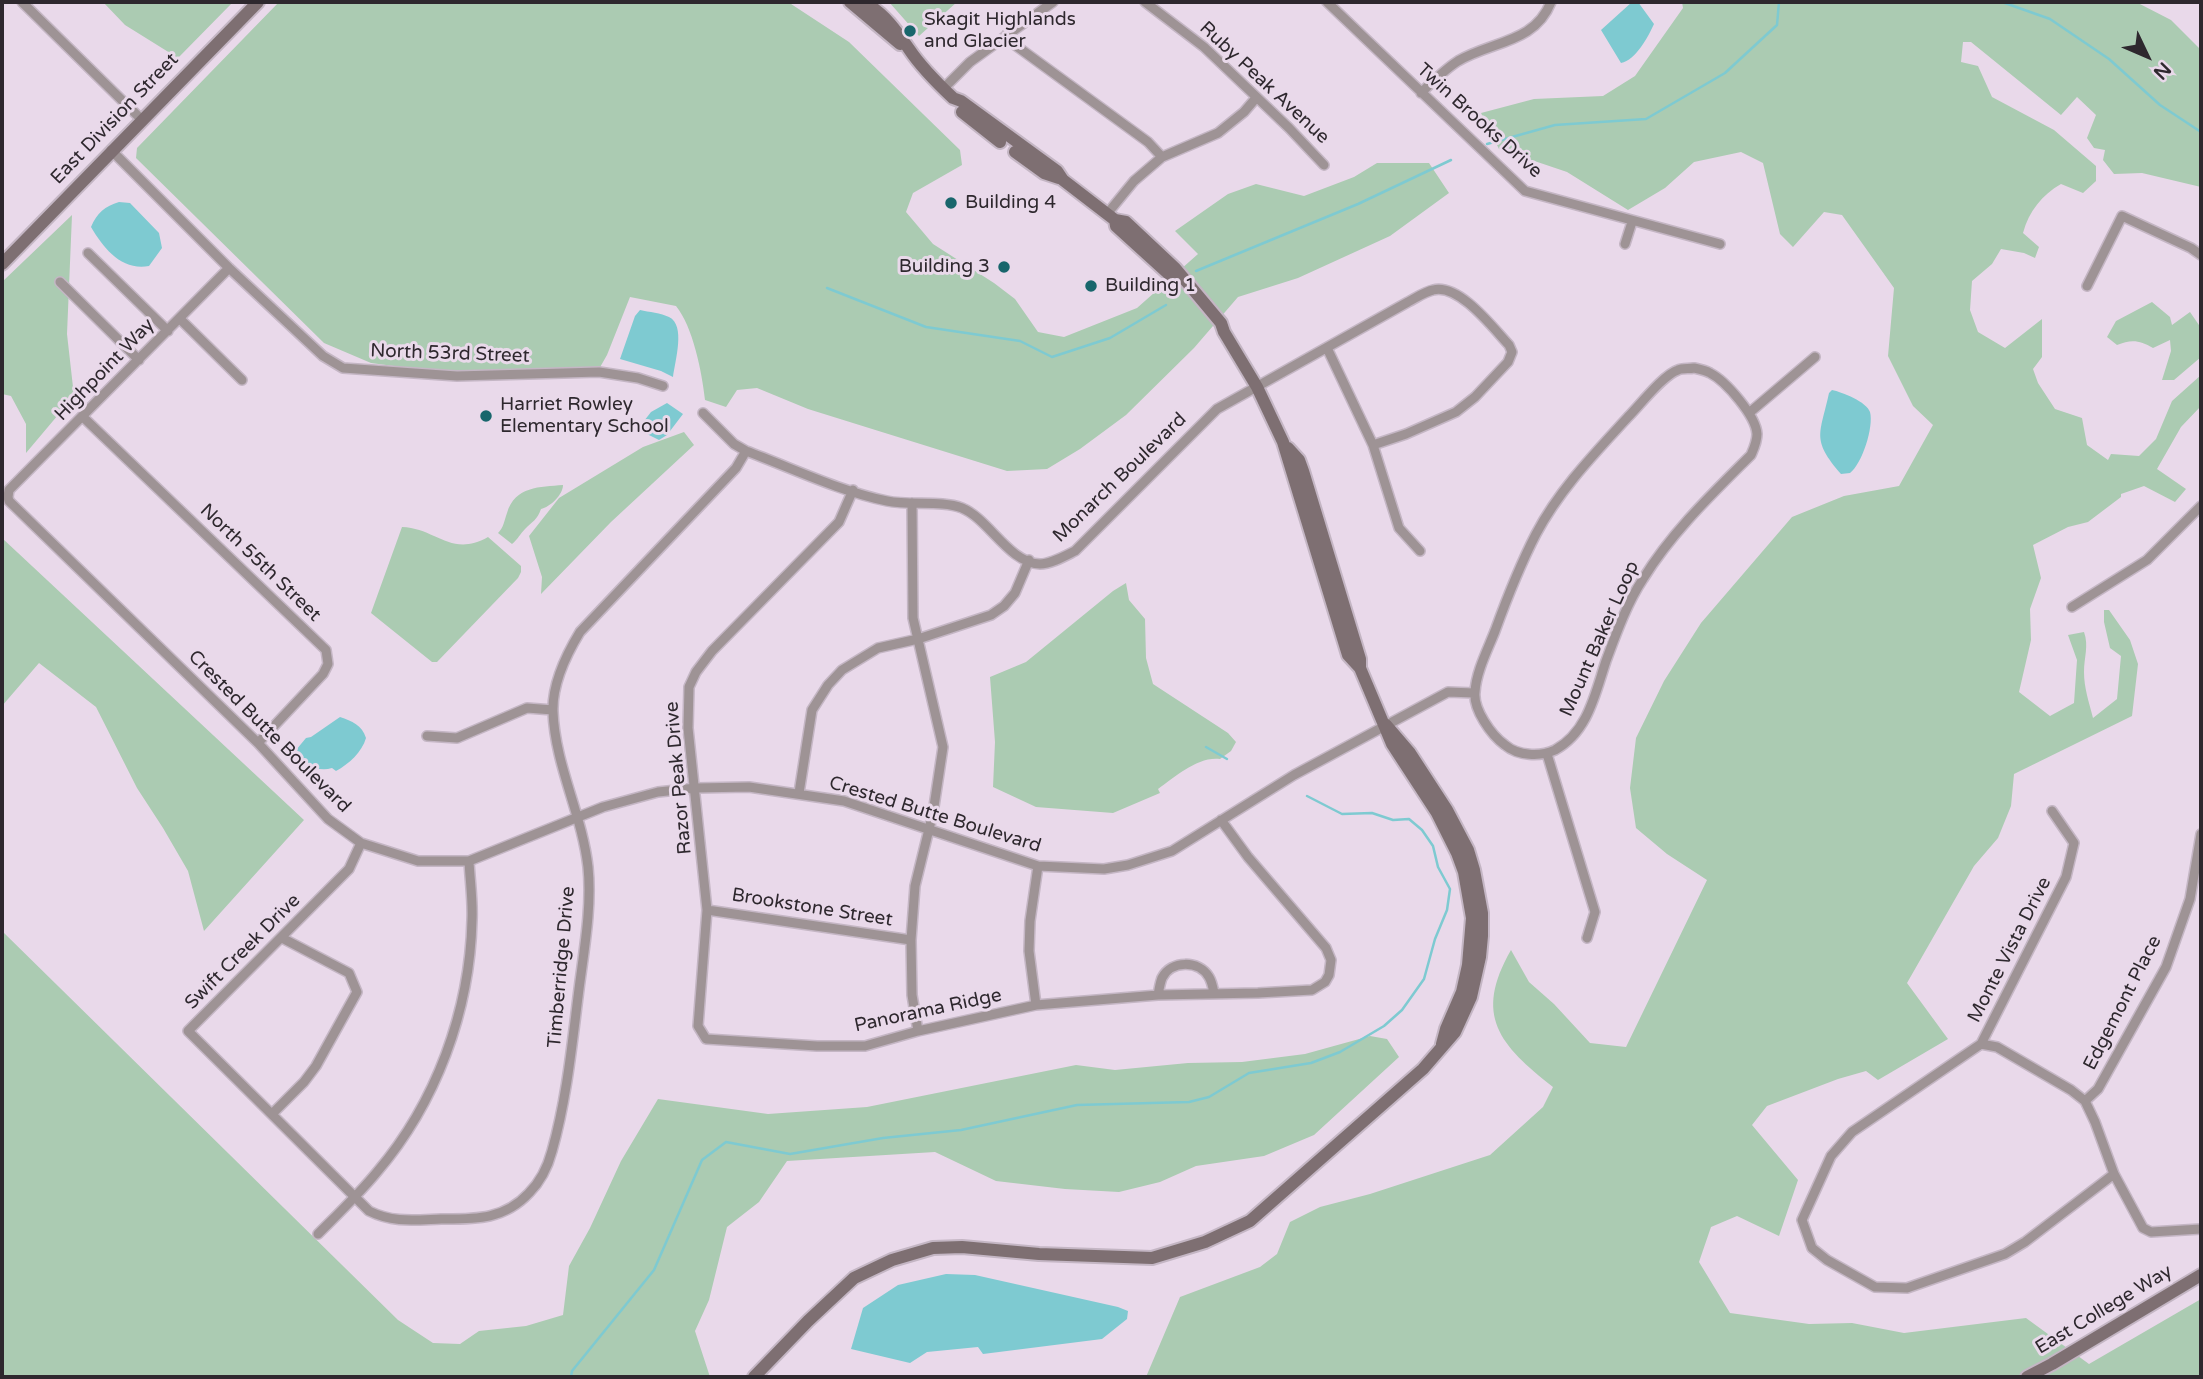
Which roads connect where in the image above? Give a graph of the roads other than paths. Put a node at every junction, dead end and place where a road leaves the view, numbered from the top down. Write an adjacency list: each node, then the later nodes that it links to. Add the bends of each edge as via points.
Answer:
1 (22, 2): 14 (street)
2 (257, 2): 14 (street, East Division Street)
3 (850, 2): 10 (street)
4 (864, 2): 10 (street, via 886,18)
5 (1054, 2): 9 (street)
6 (1145, 2): 13 (street, Ruby Peak Avenue, via 1204,47)
7 (1327, 2): 12 (street, Twin Brooks Drive)
8 (1551, 2): 12 (street, via 1532,30 1460,60)
9 (1007, 34): 11 (street, via 970,62); 16 (street, via 1015,45)
10 (909, 50): 11 (street)
11 (948, 93): 18 (street, via 1057,171)
12 (1421, 93): 19 (street, Twin Brooks Drive, via 1525,191)
13 (1256, 98): 16 (street, via 1218,133); 17 (street, Ruby Peak Avenue)
14 (141, 119): 15 (street, East Division Street)
15 (111, 150): 24 (street, East Division Street); 25 (street, North 53rd Street)
16 (1162, 157): 18 (street, via 1134,181)
17 (1324, 165)
18 (1111, 217): 35 (street, via 1224,332)
19 (1632, 222): 20 (street); 21 (street, Twin Brooks Drive)
20 (1625, 244)
21 (1720, 244)
22 (88, 253): 29 (street)
23 (2201, 255): 27 (street, via 2122,216)
24 (2, 264)
25 (229, 268): 28 (street, Highpoint Way); 34 (street, North 53rd Street, via 323,356 343,368 457,376 599,372)
26 (60, 282): 32 (street)
27 (2087, 286)
28 (180, 318): 29 (street, Highpoint Way); 33 (street)
29 (167, 331): 32 (street, Highpoint Way)
30 (1327, 348): 35 (street, Monarch Boulevard); 39 (street); 39 (street, Monarch Boulevard, via 1433,290 1450,290 1466,301 1509,345 1508,362 1456,412)
31 (1815, 357): 37 (street)
32 (139, 360): 38 (street, Highpoint Way)
33 (242, 380)
34 (663, 386)
35 (1256, 387): 46 (street, Monarch Boulevard, via 1217,409 1074,551 1040,564); 51 (street, via 1283,442 1299,460 1360,668)
36 (703, 414): 40 (street)
37 (1749, 414): 49 (street, via 1723,382 1693,368 1676,370 1646,398 1561,495 1537,532 1507,598); 54 (street, Mount Baker Loop, via 1757,436 1751,455 1656,559 1612,646 1584,722 1566,744)
38 (83, 417): 42 (street, Highpoint Way, via 9,490); 53 (street, North 55th Street, via 326,650 328,664 323,674)
39 (1373, 445): 45 (street, via 1399,528)
40 (746, 451): 41 (street); 50 (street, Timberridge Drive, via 736,468 580,632 564,660)
41 (853, 490): 43 (street); 55 (street, Razor Peak Drive, via 839,522 696,672 689,687 688,729)
42 (8, 497): 53 (street, Crested Butte Boulevard)
43 (912, 503): 46 (street, via 970,512); 48 (street, via 912,618)
44 (2201, 506): 47 (street, via 2147,560)
45 (1420, 551)
46 (1029, 561): 48 (street, via 1004,606 991,615)
47 (2072, 607)
48 (918, 639): 56 (street, via 878,648 842,670 828,685 812,710); 60 (street, via 943,747)
49 (1474, 693): 51 (street, via 1448,692); 54 (street, via 1483,720 1508,749)
50 (553, 710): 52 (street, via 527,708 457,738); 58 (street, Timberridge Drive, via 560,758)
51 (1386, 725): 59 (street, Crested Butte Boulevard); 82 (street, via 1392,744 1450,836 1464,872 1472,919 1462,992 1440,1048 1409,1083 1250,1220 1224,1234 1152,1258 962,1247 933,1248 892,1260 854,1278)
52 (427, 736)
53 (258, 743): 62 (street, Crested Butte Boulevard, via 328,818)
54 (1547, 754): 66 (street, via 1595,912)
55 (696, 788): 56 (street, Crested Butte Boulevard, via 749,787); 58 (street, Crested Butte Boulevard, via 658,792); 65 (street, Razor Peak Drive)
56 (799, 793): 60 (street, Crested Butte Boulevard, via 844,801)
57 (2052, 811): 74 (street, Monte Vista Drive, via 2074,843 2066,877)
58 (578, 818): 63 (street, Crested Butte Boulevard); 78 (street, Timberridge Drive, via 588,868 586,934 569,1077 543,1174 529,1194 483,1219 386,1220)
59 (1222, 820): 64 (street, Crested Butte Boulevard, via 1172,851 1128,865 1084,870); 69 (street, Panorama Ridge, via 1326,948 1332,968 1325,982 1312,990)
60 (929, 830): 64 (street, Crested Butte Boulevard); 68 (street, via 915,886)
61 (2201, 834): 75 (street, Edgemont Place, via 2190,899 2166,967 2098,1089)
62 (361, 843): 63 (street, Crested Butte Boulevard, via 418,861); 67 (street, Swift Creek Drive, via 349,869)
63 (469, 861): 78 (street, via 471,933 453,1035 435,1083 407,1131)
64 (1038, 866): 71 (street, via 1029,951)
65 (707, 910): 68 (street, Brookstone Street); 73 (street, Razor Peak Drive, via 698,1026)
66 (1587, 938)
67 (282, 939): 76 (street, via 349,973 357,992 316,1066); 76 (street, Swift Creek Drive, via 188,1031)
68 (911, 940): 72 (street)
69 (1214, 993): 70 (street, Panorama Ridge); 70 (street, via 1203,970 1182,964 1162,978)
70 (1158, 995): 71 (street, Panorama Ridge)
71 (1036, 1005): 72 (street, Panorama Ridge)
72 (918, 1031): 73 (street, Panorama Ridge, via 865,1046)
73 (706, 1039)
74 (1981, 1044): 75 (street, Monte Vista Drive, via 1997,1047); 77 (street, via 1852,1132 1831,1156 1802,1220 1812,1248 1875,1287 1907,1288 2005,1254)
75 (2085, 1101): 77 (street)
76 (272, 1114): 78 (street, Swift Creek Drive)
77 (2114, 1174): 79 (street, via 2143,1228 2151,1232)
78 (353, 1198): 80 (street)
79 (2201, 1229)
80 (318, 1234)
81 (2201, 1275): 83 (street, East College Way)
82 (754, 1377)
83 (2027, 1377)

